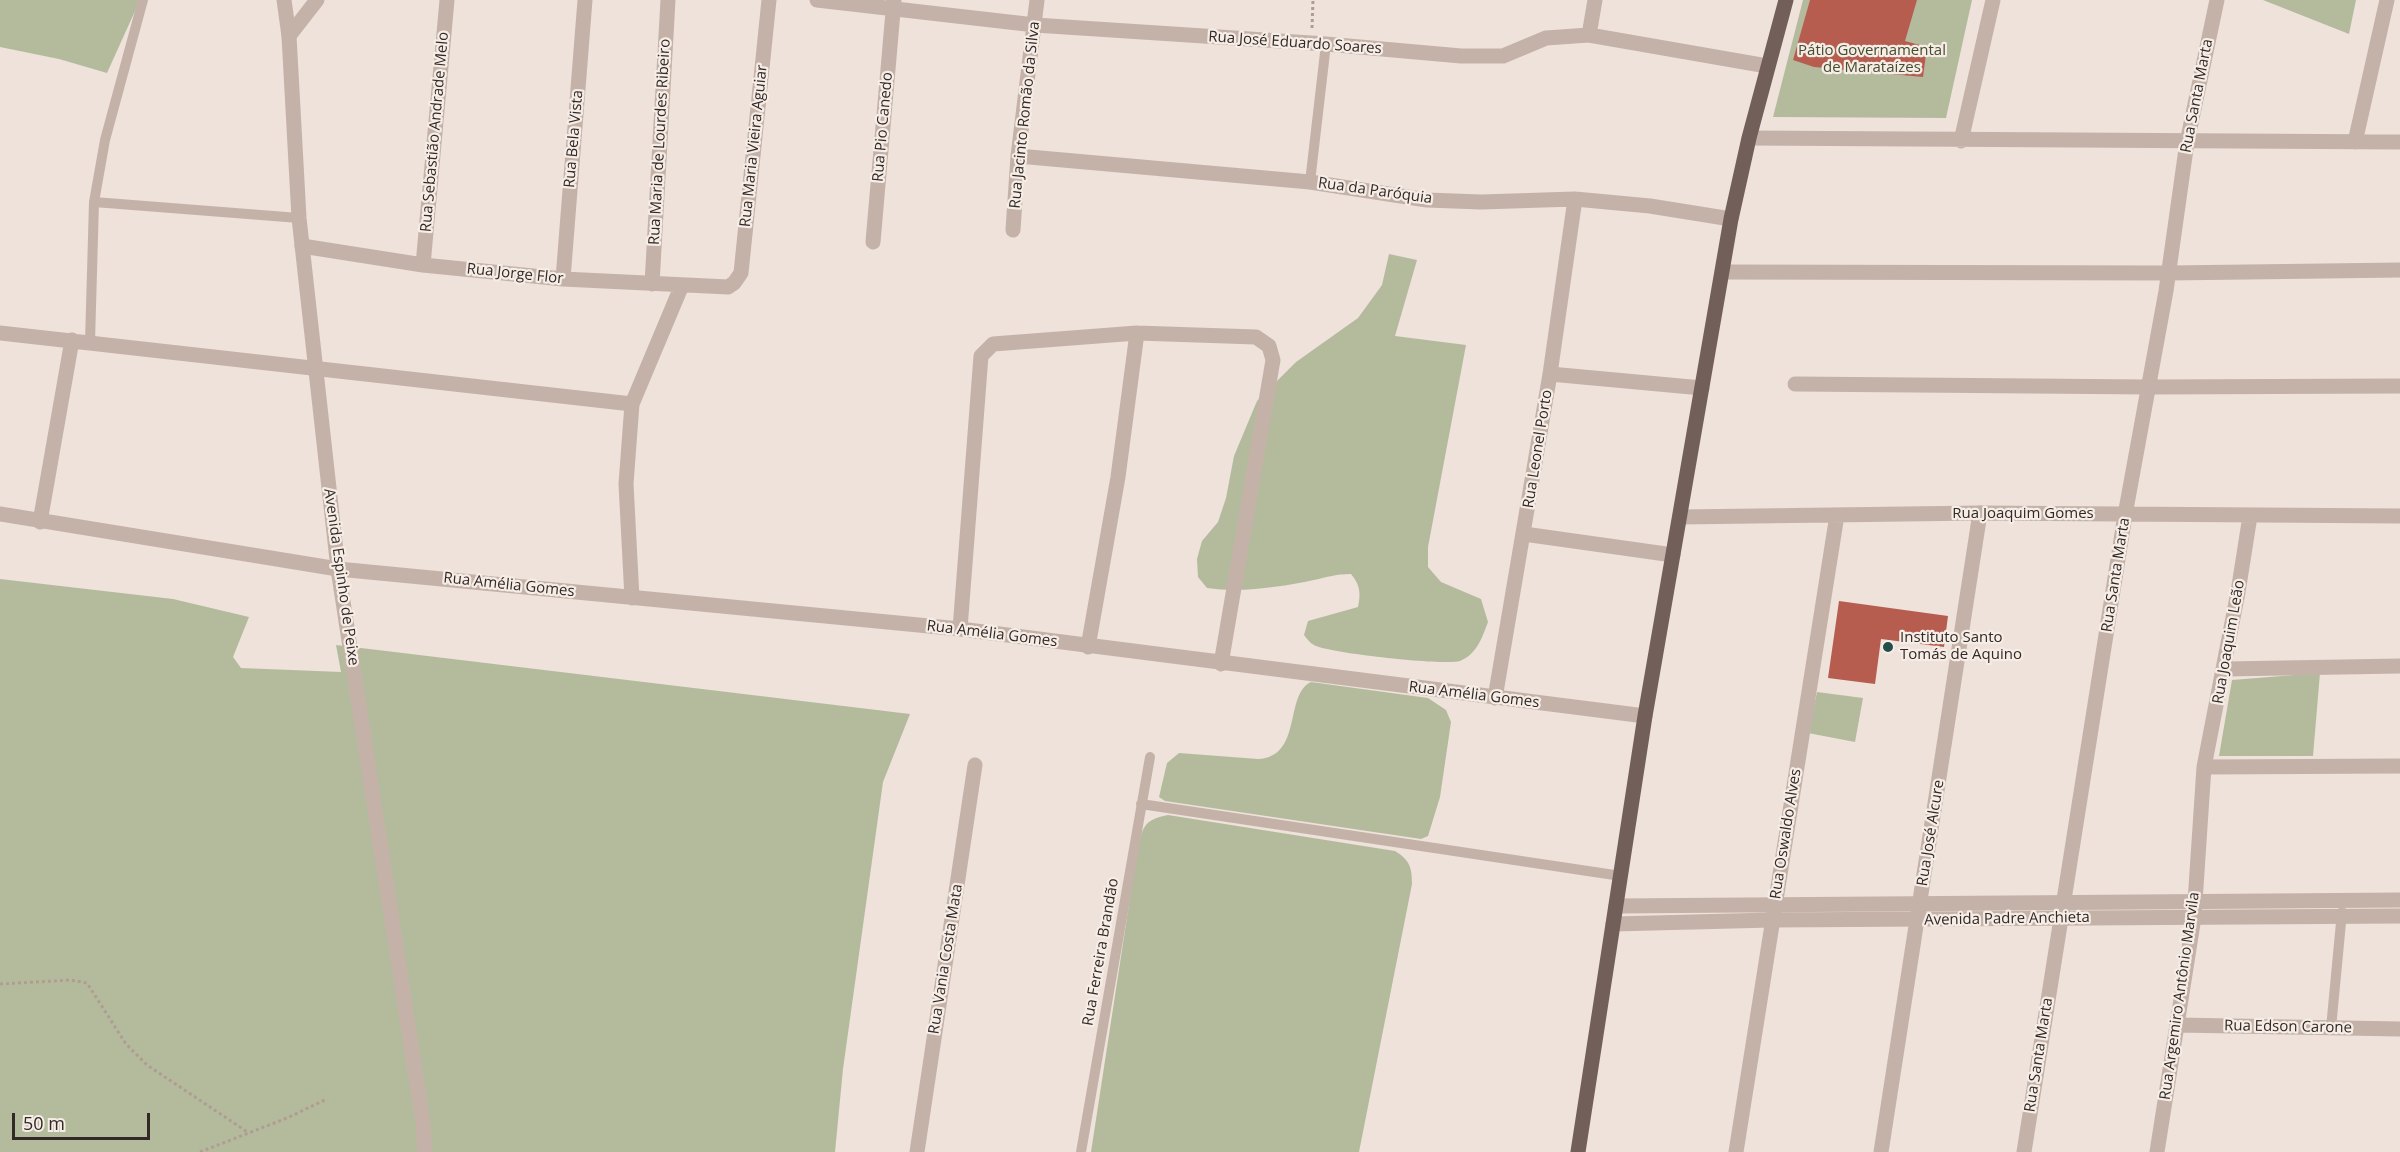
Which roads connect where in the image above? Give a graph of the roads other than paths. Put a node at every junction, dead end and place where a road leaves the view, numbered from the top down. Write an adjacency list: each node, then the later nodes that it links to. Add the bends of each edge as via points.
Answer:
1 (143, 0): 29 (lane, via 105,140)
2 (284, 0): 18 (street, Avenida Espinho de Peixe)
3 (317, 0): 18 (street)
4 (447, 0): 35 (street, Rua Sebastião Andrade Melo)
5 (585, 0): 39 (street, Rua Bela Vista)
6 (668, 0): 40 (street, Rua Maria de Lourdes Ribeiro)
7 (769, 0): 42 (street, Rua Maria Vieira Aguiar, via 741,273)
8 (817, 0): 15 (street, Rua José Eduardo Soares)
9 (1037, 0): 16 (street, Rua Jacinto Romão da Silva)
10 (1594, 0): 17 (street)
11 (1786, 0): 20 (main road)
12 (1993, 0): 22 (street)
13 (2217, 0): 23 (street, Rua Santa Marta)
14 (2386, 0): 24 (street)
15 (894, 5): 16 (street, Rua José Eduardo Soares); 33 (street, Rua Pio Canedo)
16 (1035, 25): 19 (street, Rua José Eduardo Soares); 26 (street, Rua Jacinto Romão da Silva)
17 (1589, 35): 19 (street, Rua José Eduardo Soares, via 1546,38 1503,56 1484,57); 20 (street, Rua José Eduardo Soares)
18 (290, 36): 30 (street, Avenida Espinho de Peixe)
19 (1318, 44): 27 (lane)
20 (1767, 66): 21 (main road)
21 (1749, 138): 22 (street); 31 (main road)
22 (1961, 141): 23 (street)
23 (2187, 142): 24 (street); 38 (street, Rua Santa Marta)
24 (2355, 142): 25 (street)
25 (2400, 142)
26 (1018, 156): 27 (street, Rua da Paróquia); 32 (street, Rua Jacinto Romão da Silva)
27 (1310, 182): 28 (street, Rua da Paróquia, via 1454,201)
28 (1575, 199): 31 (street, Rua da Paróquia); 48 (street, Rua Leonel Porto)
29 (94, 202): 30 (lane); 46 (lane)
30 (299, 218): 34 (street, Avenida Espinho de Peixe)
31 (1731, 219): 37 (main road)
32 (1013, 230)
33 (873, 242)
34 (302, 246): 35 (street, Rua Jorge Flor); 47 (street, Avenida Espinho de Peixe)
35 (423, 265): 39 (street, Rua Jorge Flor)
36 (2400, 270): 38 (street)
37 (1723, 272): 38 (street); 52 (main road)
38 (2169, 273): 51 (street, Rua Santa Marta)
39 (563, 279): 40 (street, Rua Jorge Flor)
40 (652, 284): 41 (street, Rua Jorge Flor)
41 (681, 285): 42 (street, Rua Jorge Flor); 53 (street)
42 (728, 287)
43 (0, 333): 45 (street)
44 (1137, 333): 66 (street, via 993,344 981,356); 67 (street, via 1118,477); 68 (street, via 1256,337 1269,346 1274,360)
45 (72, 340): 46 (street); 61 (street)
46 (90, 342): 47 (street)
47 (314, 367): 53 (street); 64 (street, Avenida Espinho de Peixe)
48 (1550, 374): 52 (street); 62 (street, Rua Leonel Porto)
49 (1796, 384): 51 (street)
50 (2400, 386): 51 (street)
51 (2149, 387): 56 (street, Rua Santa Marta)
52 (1702, 388): 60 (main road)
53 (632, 404): 65 (street, via 626,484)
54 (1980, 513): 56 (street, Rua Joaquim Gomes); 57 (street, Rua Joaquim Gomes); 81 (street, Rua José Alcure)
55 (0, 514): 61 (street, Rua Amélia Gomes)
56 (2125, 514): 58 (street, Rua Joaquim Gomes); 82 (street, Rua Santa Marta)
57 (1837, 515): 60 (street, Rua Joaquim Gomes); 83 (street, Rua Oswaldo Alves)
58 (2250, 516): 59 (street, Rua Joaquim Gomes); 70 (street, Rua Joaquim Leão)
59 (2400, 516)
60 (1681, 517): 63 (main road)
61 (40, 522): 64 (street, Rua Amélia Gomes)
62 (1524, 534): 63 (street); 71 (street, Rua Leonel Porto)
63 (1673, 555): 72 (main road)
64 (338, 569): 65 (street, Rua Amélia Gomes); 95 (street, Avenida Espinho de Peixe, via 423,1123)
65 (633, 598): 66 (street, Rua Amélia Gomes)
66 (960, 629): 67 (street, Rua Amélia Gomes)
67 (1088, 647): 68 (street, Rua Amélia Gomes)
68 (1221, 664): 71 (street, Rua Amélia Gomes)
69 (2400, 666): 70 (street)
70 (2224, 669): 76 (street, Rua Joaquim Leão)
71 (1496, 698): 72 (street, Rua Amélia Gomes)
72 (1645, 716): 78 (main road)
73 (1150, 757): 77 (lane, Rua Ferreira Brandão)
74 (975, 765): 96 (street, Rua Vania Costa Mata)
75 (2400, 766): 76 (street)
76 (2204, 768): 79 (street, Rua Argemiro Antônio Marvila)
77 (1141, 804): 78 (lane); 97 (lane, Rua Ferreira Brandão)
78 (1621, 876): 84 (main road)
79 (2195, 900): 82 (street, Avenida Padre Anchieta); 85 (street, Avenida Padre Anchieta); 87 (street, Rua Argemiro Antônio Marvila)
80 (2400, 900): 85 (street, Avenida Padre Anchieta)
81 (1920, 903): 82 (street, Avenida Padre Anchieta); 83 (street, Avenida Padre Anchieta); 90 (street, Rua José Alcure)
82 (2063, 903): 88 (street, Rua Santa Marta)
83 (1775, 904): 84 (street, Avenida Padre Anchieta); 89 (street, Rua Oswaldo Alves)
84 (1616, 906): 91 (main road)
85 (2342, 909): 86 (street, Avenida Padre Anchieta); 87 (street, Avenida Padre Anchieta); 93 (lane)
86 (2400, 916)
87 (2194, 917): 88 (street, Avenida Padre Anchieta); 92 (street, Rua Argemiro Antônio Marvila)
88 (2061, 918): 90 (street, Avenida Padre Anchieta); 101 (street, Rua Santa Marta)
89 (1772, 920): 90 (street, Avenida Padre Anchieta); 91 (street, Avenida Padre Anchieta); 99 (street, Rua Oswaldo Alves)
90 (1917, 921): 100 (street, Rua José Alcure)
91 (1613, 924): 98 (main road)
92 (2177, 1025): 93 (street, Rua Edson Carone); 102 (street, Rua Argemiro Antônio Marvila)
93 (2331, 1028): 94 (street, Rua Edson Carone)
94 (2400, 1029)
95 (424, 1152)
96 (917, 1152)
97 (1081, 1152)
98 (1578, 1152)
99 (1736, 1152)
100 (1881, 1152)
101 (2024, 1152)
102 (2157, 1152)

